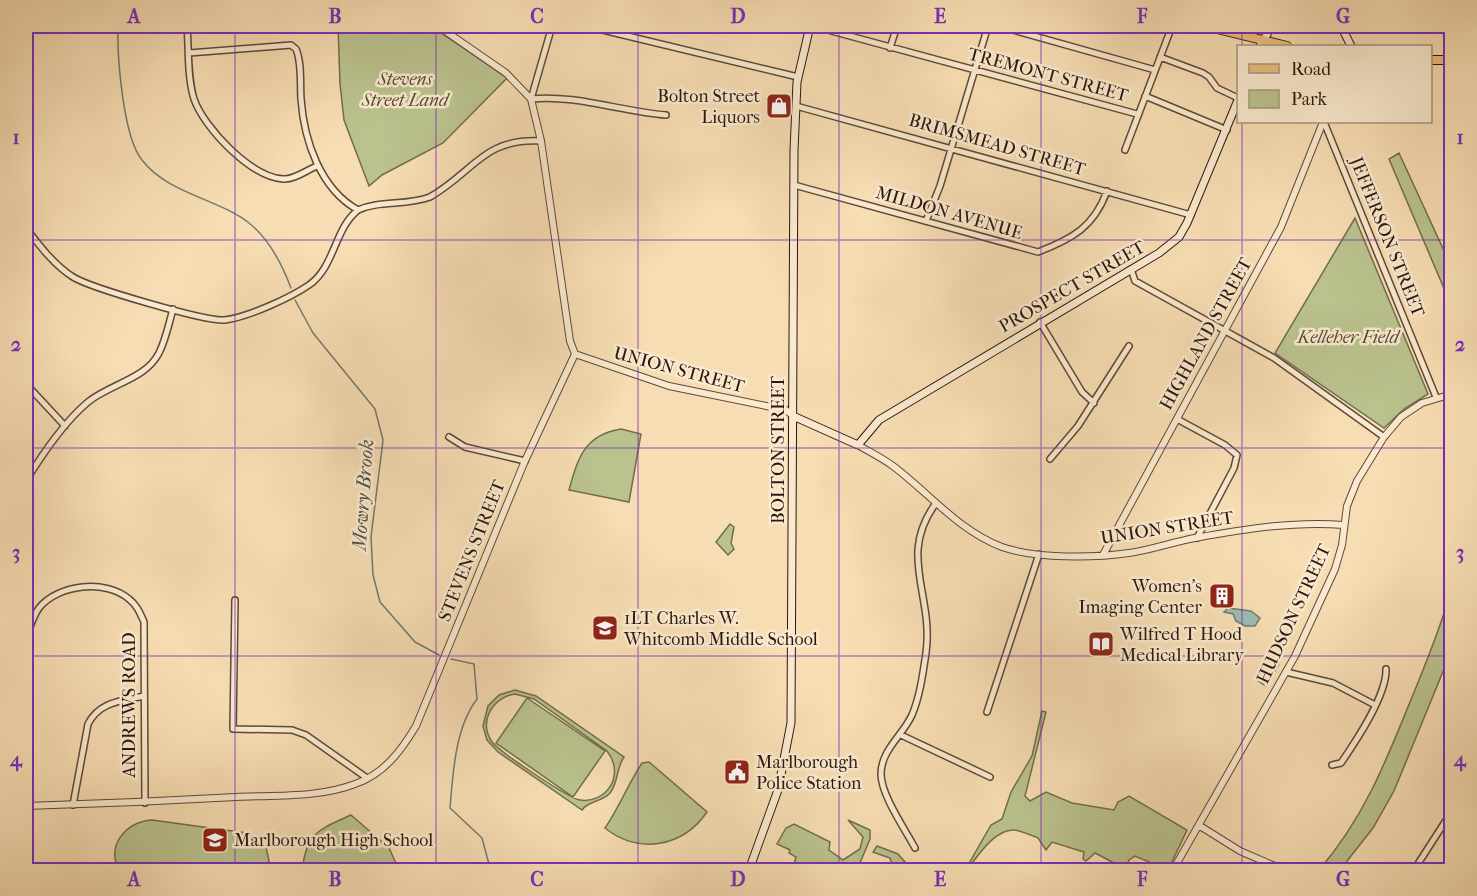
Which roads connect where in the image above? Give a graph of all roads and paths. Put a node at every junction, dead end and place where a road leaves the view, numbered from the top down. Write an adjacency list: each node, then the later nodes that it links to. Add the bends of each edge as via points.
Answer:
1 (187, 26): 17 (street)
2 (438, 26): 26 (street, via 506,73)
3 (552, 26): 26 (street)
4 (586, 26): 23 (street)
5 (812, 26): 16 (street, TREMONT STREET); 23 (main road, BOLTON STREET)
6 (897, 26): 16 (street)
7 (988, 26): 22 (street)
8 (999, 26): 21 (street)
9 (1172, 26): 18 (street)
10 (1205, 26): 13 (main road)
11 (1272, 26): 13 (main road)
12 (1341, 26): 15 (main road)
13 (1263, 43): 14 (main road)
14 (1279, 45)
15 (1350, 45)
16 (890, 48): 22 (street, TREMONT STREET)
17 (189, 53): 37 (street, via 194,98 208,125 227,147 283,179); 37 (street, via 291,45 296,49 302,110)
18 (1160, 57): 21 (street); 25 (street, via 1209,76 1217,88)
19 (1432, 60): 20 (main road)
20 (1452, 60)
21 (1155, 70): 24 (street)
22 (974, 71): 29 (street, TREMONT STREET); 35 (street)
23 (798, 77): 28 (main road, BOLTON STREET)
24 (1145, 96): 29 (street); 33 (street)
25 (1237, 98)
26 (531, 99): 30 (street); 34 (street)
27 (1237, 104): 33 (main road, PROSPECT STREET)
28 (796, 106): 35 (street, BRIMSMEAD STREET); 38 (main road, BOLTON STREET)
29 (1137, 114): 36 (street)
30 (666, 115)
31 (1324, 123): 47 (street, HIGHLAND STREET, via 1281,227)
32 (1324, 123): 52 (street, JEFFERSON STREET)
33 (1227, 130): 41 (main road, PROSPECT STREET)
34 (541, 141): 40 (street, via 520,140 497,146 439,192 418,201); 49 (street, via 570,342)
35 (951, 148): 39 (street, BRIMSMEAD STREET); 42 (street)
36 (1125, 150)
37 (317, 166): 40 (street, via 345,201)
38 (794, 185): 42 (street, MILDON AVENUE); 54 (main road, BOLTON STREET)
39 (1107, 191): 41 (street, BRIMSMEAD STREET); 42 (street, MILDON AVENUE, via 1101,209 1088,225 1038,252)
40 (358, 210): 45 (street, via 346,223 321,274 298,292 224,320)
41 (1191, 215): 44 (main road, PROSPECT STREET, via 1172,244)
42 (927, 221)
43 (26, 228): 45 (street, via 73,277)
44 (1131, 269): 46 (main road, PROSPECT STREET); 47 (street, via 1135,281)
45 (173, 309): 56 (street, via 154,360 141,372 94,397)
46 (1040, 322): 53 (street, via 1082,392); 59 (main road, PROSPECT STREET, via 879,420)
47 (1226, 332): 55 (street, HIGHLAND STREET); 58 (street, via 1297,373)
48 (1129, 346): 53 (street)
49 (575, 354): 54 (street, UNION STREET, via 669,386 786,410); 61 (street, STEVENS STREET)
50 (26, 384): 56 (street)
51 (1452, 394): 52 (street, HUDSON STREET)
52 (1436, 397): 58 (street, HUDSON STREET, via 1406,413)
53 (1094, 403): 60 (street)
54 (793, 416): 59 (main road, UNION STREET); 86 (main road, BOLTON STREET, via 791,723 778,790)
55 (1177, 419): 65 (street, via 1237,455); 67 (street, HIGHLAND STREET)
56 (65, 426): 62 (street)
57 (449, 437): 61 (street, via 465,447)
58 (1384, 437): 64 (street, HUDSON STREET, via 1352,490)
59 (858, 445): 63 (street, UNION STREET, via 894,467)
60 (1050, 459)
61 (525, 461): 78 (street, STEVENS STREET, via 422,715 395,758)
62 (26, 481)
63 (936, 503): 66 (street, UNION STREET, via 1002,546); 75 (street, via 926,517 917,543 928,623 926,655 916,703)
64 (1344, 525): 65 (street, UNION STREET, via 1293,523); 71 (street, HUDSON STREET, via 1335,569)
65 (1197, 538): 67 (street, UNION STREET)
66 (1039, 554): 67 (street, UNION STREET); 74 (street)
67 (1103, 555)
68 (235, 600): 78 (street, via 233,729 292,730 306,735)
69 (26, 638): 72 (street, ANDREWS ROAD, via 39,609 65,590 88,587 127,597 144,622)
70 (1386, 669): 73 (street, via 1387,682)
71 (1286, 672): 73 (street, via 1333,683); 83 (street, HUDSON STREET)
72 (144, 696): 79 (street, ANDREWS ROAD); 80 (street, via 106,704 94,712 88,724)
73 (1375, 705): 76 (street, via 1341,763)
74 (987, 712)
75 (901, 735): 77 (street); 84 (street, via 885,754 881,779)
76 (1332, 765)
77 (990, 777)
78 (367, 778): 79 (street, STEVENS STREET, via 354,785 316,792)
79 (145, 803): 80 (street, STEVENS STREET)
80 (73, 805): 81 (street, STEVENS STREET)
81 (26, 806)
82 (1452, 810): 89 (street)
83 (1200, 826): 85 (street); 87 (street, HUDSON STREET)
84 (915, 848)
85 (1267, 868): 88 (street)
86 (749, 870)
87 (1173, 870)
88 (1284, 870)
89 (1414, 870)

